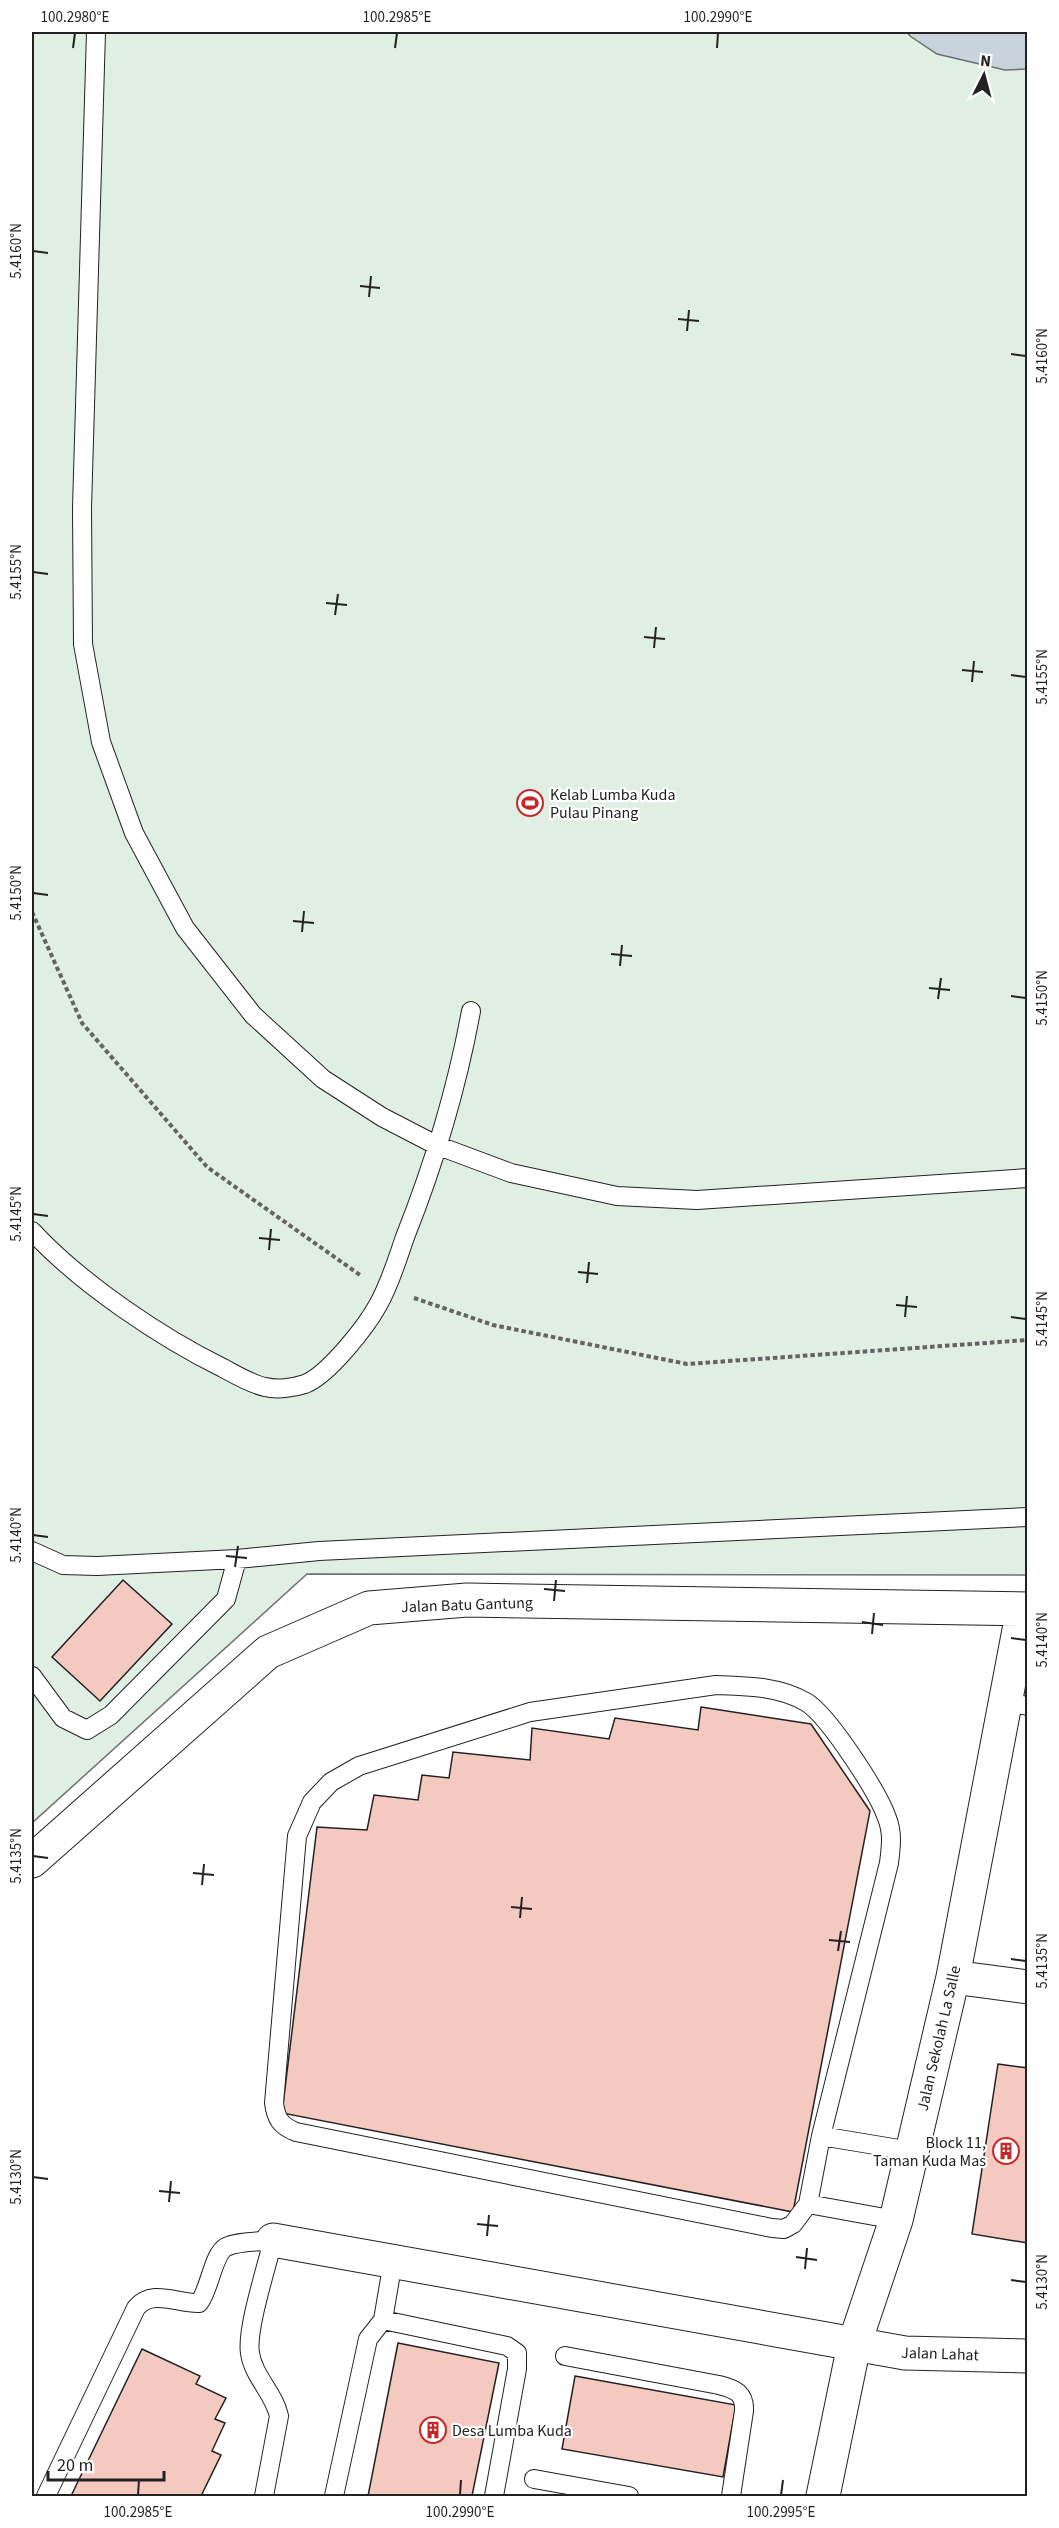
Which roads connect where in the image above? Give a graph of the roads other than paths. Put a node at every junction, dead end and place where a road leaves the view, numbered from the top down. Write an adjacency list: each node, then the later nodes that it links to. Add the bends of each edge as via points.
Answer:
1 (96, 32): 3 (lane, via 82,531 83,644 101,742 134,833 185,928 254,1015 323,1079 382,1118)
2 (471, 1011): 3 (lane, via 461,1067)
3 (436, 1145): 4 (lane, via 511,1173 617,1196 697,1200); 5 (lane, via 426,1183 377,1306 330,1369 306,1384 288,1388 265,1388 187,1350 73,1269)
4 (1028, 1178)
5 (32, 1231)
6 (1028, 1517): 8 (lane, via 320,1551)
7 (32, 1551): 8 (lane, via 63,1565)
8 (237, 1559): 10 (lane, via 226,1599 111,1715 87,1730 63,1718)
9 (1025, 1609): 11 (street, Jalan Sekolah La Salle); 12 (street, Jalan Batu Gantung, via 467,1600 369,1608 268,1652)
10 (32, 1679)
11 (1016, 1704): 13 (street, Jalan Sekolah La Salle)
12 (32, 1861)
13 (953, 1977): 14 (street); 16 (street, Jalan Sekolah La Salle)
14 (1028, 1987)
15 (821, 2136): 16 (lane); 17 (lane); 17 (lane, via 892,1839 873,1789 821,1714 807,1702 782,1692 716,1685 530,1712 359,1766 331,1782 312,1802 297,1836 293,1867 274,2103 275,2114 285,2127 772,2228 784,2229 793,2224)
16 (911, 2151): 18 (street, Jalan Sekolah La Salle)
17 (808, 2204): 18 (lane)
18 (896, 2220): 22 (street, Jalan Sekolah La Salle)
19 (273, 2240): 20 (street, Jalan Lahat); 26 (lane, via 228,2246 220,2252 199,2303 153,2297 142,2300); 27 (lane, via 250,2337 250,2355 279,2416)
20 (393, 2261): 21 (lane); 22 (street, Jalan Lahat)
21 (383, 2320): 28 (lane, via 369,2339); 29 (lane, via 507,2346 517,2353)
22 (854, 2345): 24 (street, Jalan Lahat, via 905,2353); 32 (street, Jalan Sekolah La Salle)
23 (566, 2356): 31 (lane, via 733,2388 742,2394 745,2402)
24 (1028, 2356)
25 (534, 2479): 30 (lane)
26 (46, 2496)
27 (264, 2496)
28 (334, 2496)
29 (494, 2496)
30 (629, 2496)
31 (731, 2496)
32 (823, 2496)

